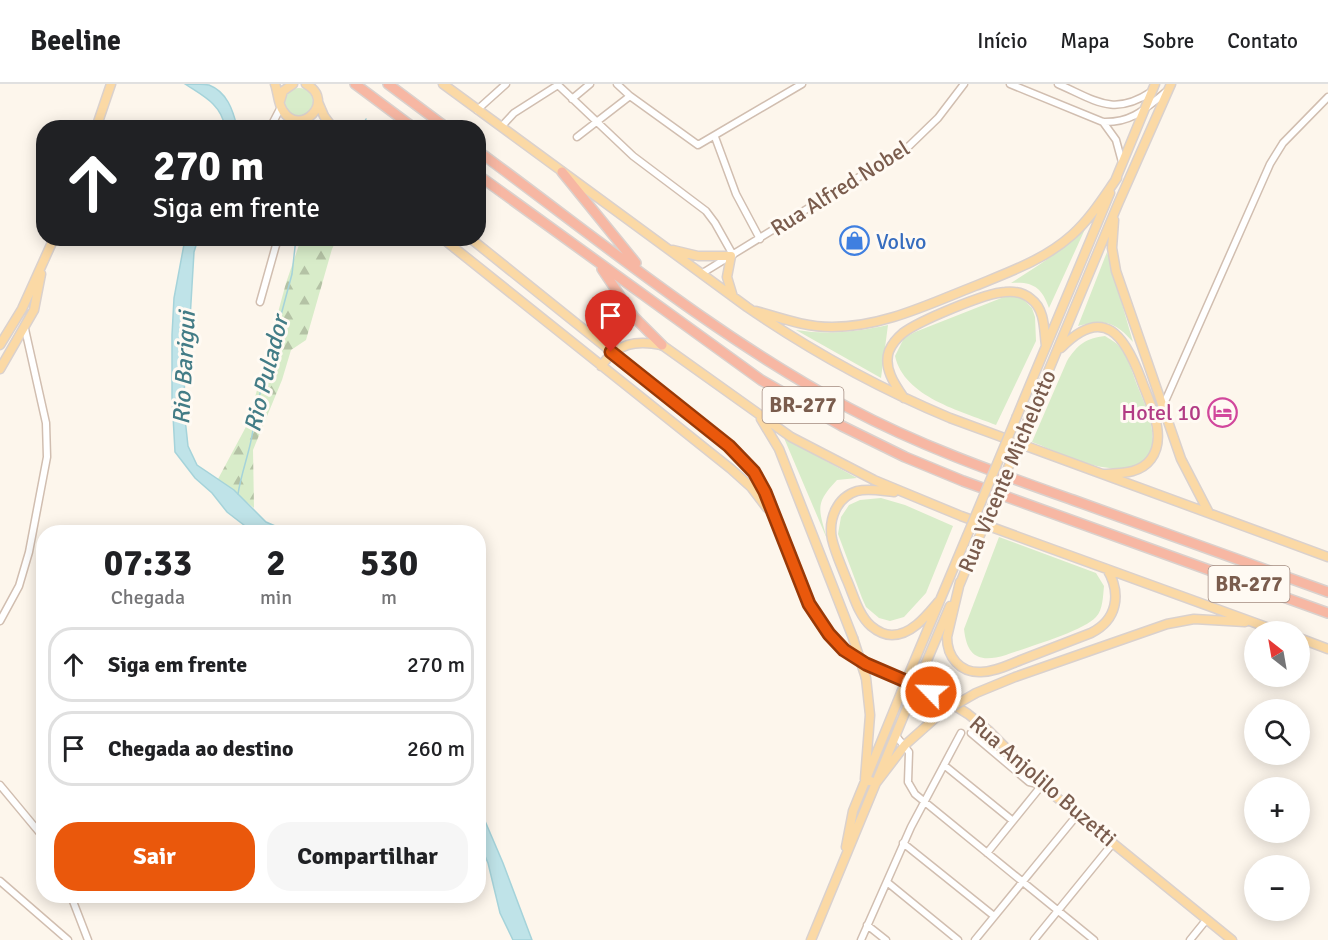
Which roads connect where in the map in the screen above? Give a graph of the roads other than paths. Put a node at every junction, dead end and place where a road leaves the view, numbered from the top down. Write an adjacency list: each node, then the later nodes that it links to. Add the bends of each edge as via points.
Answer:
1 (111, 84): 26 (main road)
2 (275, 84): 23 (main road)
3 (291, 84): 23 (main road, via 283,91)
4 (306, 84): 21 (main road)
5 (319, 84): 21 (main road)
6 (388, 84): 31 (highway)
7 (507, 84): 25 (street)
8 (590, 84): 22 (street)
9 (617, 84): 19 (street)
10 (802, 84): 35 (street)
11 (964, 84): 43 (street, Rua Alfred Nobel, via 938,118 908,147)
12 (1010, 84): 33 (street)
13 (1058, 84): 18 (street, via 1118,105 1134,102)
14 (448, 85): 25 (main road)
15 (557, 85): 22 (street); 34 (street)
16 (358, 86): 30 (highway)
17 (1170, 87): 24 (street); 42 (main road, Rua Vicente Michelotto)
18 (1153, 88): 24 (main road, Rua Vicente Michelotto)
19 (630, 96): 32 (street); 35 (street, via 698,145)
20 (1328, 97): 68 (street, via 1283,143 1270,164)
21 (317, 98): 28 (main road, via 310,117); 29 (main road)
22 (572, 99): 32 (street)
23 (281, 104): 27 (street); 28 (main road)
24 (1145, 109): 33 (street, via 1123,121); 38 (main road, Rua Vicente Michelotto)
25 (477, 110): 34 (main road)
26 (99, 120)
27 (274, 120)
28 (293, 120)
29 (327, 120)
30 (403, 120)
31 (436, 120)
32 (596, 122): 36 (street); 49 (street, via 633,156 706,211)
33 (1103, 122): 38 (street, via 1116,140)
34 (501, 127): 39 (main road)
35 (715, 136): 43 (street, via 736,194)
36 (577, 137)
37 (486, 157): 52 (highway, BR-277)
38 (1122, 165): 40 (main road, Rua Vicente Michelotto)
39 (562, 172): 48 (main road); 52 (highway)
40 (1117, 178): 57 (main road, via 1081,226 1051,251 905,314 851,326 818,327); 62 (main road, Rua Vicente Michelotto)
41 (486, 180): 50 (highway, BR-277)
42 (1115, 212): 64 (main road, Rua Vicente Michelotto); 68 (main road, via 1115,265)
43 (760, 239): 49 (street, Rua Alfred Nobel)
44 (50, 246): 51 (main road)
45 (276, 246): 56 (street)
46 (452, 246): 65 (main road)
47 (481, 246): 63 (main road)
48 (665, 248): 49 (main road, via 698,256); 53 (main road)
49 (732, 255): 53 (street, Rua Alfred Nobel); 55 (main road, via 727,277)
50 (592, 258): 54 (highway); 81 (highway, BR-277, via 761,380 873,442 963,481)
51 (42, 265): 58 (main road); 59 (main road, via 37,301)
52 (645, 274): 79 (highway, BR-277, via 770,362 877,422 972,464)
53 (701, 274): 55 (main road)
54 (611, 281): 61 (highway, via 634,317); 63 (highway, via 620,309 618,337)
55 (733, 297): 57 (main road)
56 (260, 302)
57 (747, 307): 67 (main road, via 818,353)
58 (22, 309): 59 (main road); 60 (main road)
59 (25, 329): 66 (main road); 82 (street, via 46,423 47,457 29,552 19,586)
60 (0, 345)
61 (662, 345): 63 (main road, via 631,344); 69 (main road)
62 (1046, 346): 67 (main road, via 1041,312 1028,296 1006,292 976,300 909,330 892,345 888,364); 80 (main road, Rua Vicente Michelotto, bridge)
63 (611, 352): 65 (main road); 73 (main road, via 738,454 760,483)
64 (1056, 352): 70 (main road, via 1084,330 1100,327 1116,333 1133,358 1154,416 1157,443 1151,459 1131,472); 77 (main road, Rua Vicente Michelotto, bridge)
65 (601, 366): 73 (main road, via 741,477)
66 (0, 369)
67 (904, 398): 70 (main road)
68 (1162, 406): 72 (main road, via 1185,469)
69 (758, 413): 71 (main road, via 807,446); 92 (main road, bridge, via 779,449 866,678 870,715)
70 (1099, 474): 72 (main road)
71 (905, 494): 75 (main road); 80 (main road, via 865,490 850,494 838,504 833,516 834,546 862,613 878,631 893,635 907,631)
72 (1209, 513): 74 (main road)
73 (774, 518): 95 (main road, Rua Anjolilo Buzetti, via 809,604 836,643 866,664 960,708 988,730)
74 (1328, 557)
75 (1107, 569): 76 (main road); 78 (main road)
76 (1128, 577): 78 (main road); 83 (main road)
77 (960, 582): 78 (main road, via 947,645 958,665 981,672 1098,630 1112,615); 89 (main road, Rua Vicente Michelotto, bridge)
78 (1114, 586)
79 (1328, 592)
80 (939, 601): 92 (main road, Rua Vicente Michelotto, bridge)
81 (1328, 613)
82 (0, 621)
83 (1252, 621)
84 (1244, 622): 90 (main road, bridge, via 1194,619 1167,624 1015,677 941,713)
85 (1310, 642): 86 (main road)
86 (1328, 649)
87 (961, 733): 91 (street)
88 (971, 733): 95 (street, via 1029,782)
89 (896, 736): 90 (street); 93 (main road, Rua Vicente Michelotto)
90 (905, 745): 93 (main road); 96 (street, via 910,755 908,782)
91 (944, 765): 96 (street); 98 (street)
92 (865, 779): 93 (main road); 103 (main road, Rua Vicente Michelotto, via 851,817)
93 (876, 783): 103 (main road, Rua Vicente Michelotto)
94 (0, 785): 99 (street)
95 (1042, 785): 97 (main road, Rua Anjolilo Buzetti); 98 (street)
96 (924, 802): 100 (street); 102 (street)
97 (1078, 814): 101 (main road, Rua Anjolilo Buzetti); 106 (street)
98 (1013, 821): 102 (street)
99 (36, 828)
100 (903, 843): 105 (street); 109 (street)
101 (1113, 843): 108 (street); 110 (main road, Rua Anjolilo Buzetti)
102 (987, 853): 106 (street)
103 (844, 859): 114 (main road, Rua Vicente Michelotto)
104 (0, 881): 112 (street)
105 (886, 882): 111 (street); 117 (street)
106 (1022, 882): 108 (street); 109 (street)
107 (74, 903): 113 (street)
108 (1058, 911): 119 (street); 120 (street)
109 (994, 916): 118 (street)
110 (1207, 920): 121 (street); 122 (main road, Rua Anjolilo Buzetti)
111 (867, 925): 115 (street); 116 (street)
112 (68, 940)
113 (88, 940)
114 (811, 940)
115 (861, 940)
116 (886, 940)
117 (958, 940)
118 (975, 940)
119 (1034, 940)
120 (1093, 940)
121 (1190, 940)
122 (1232, 940)

